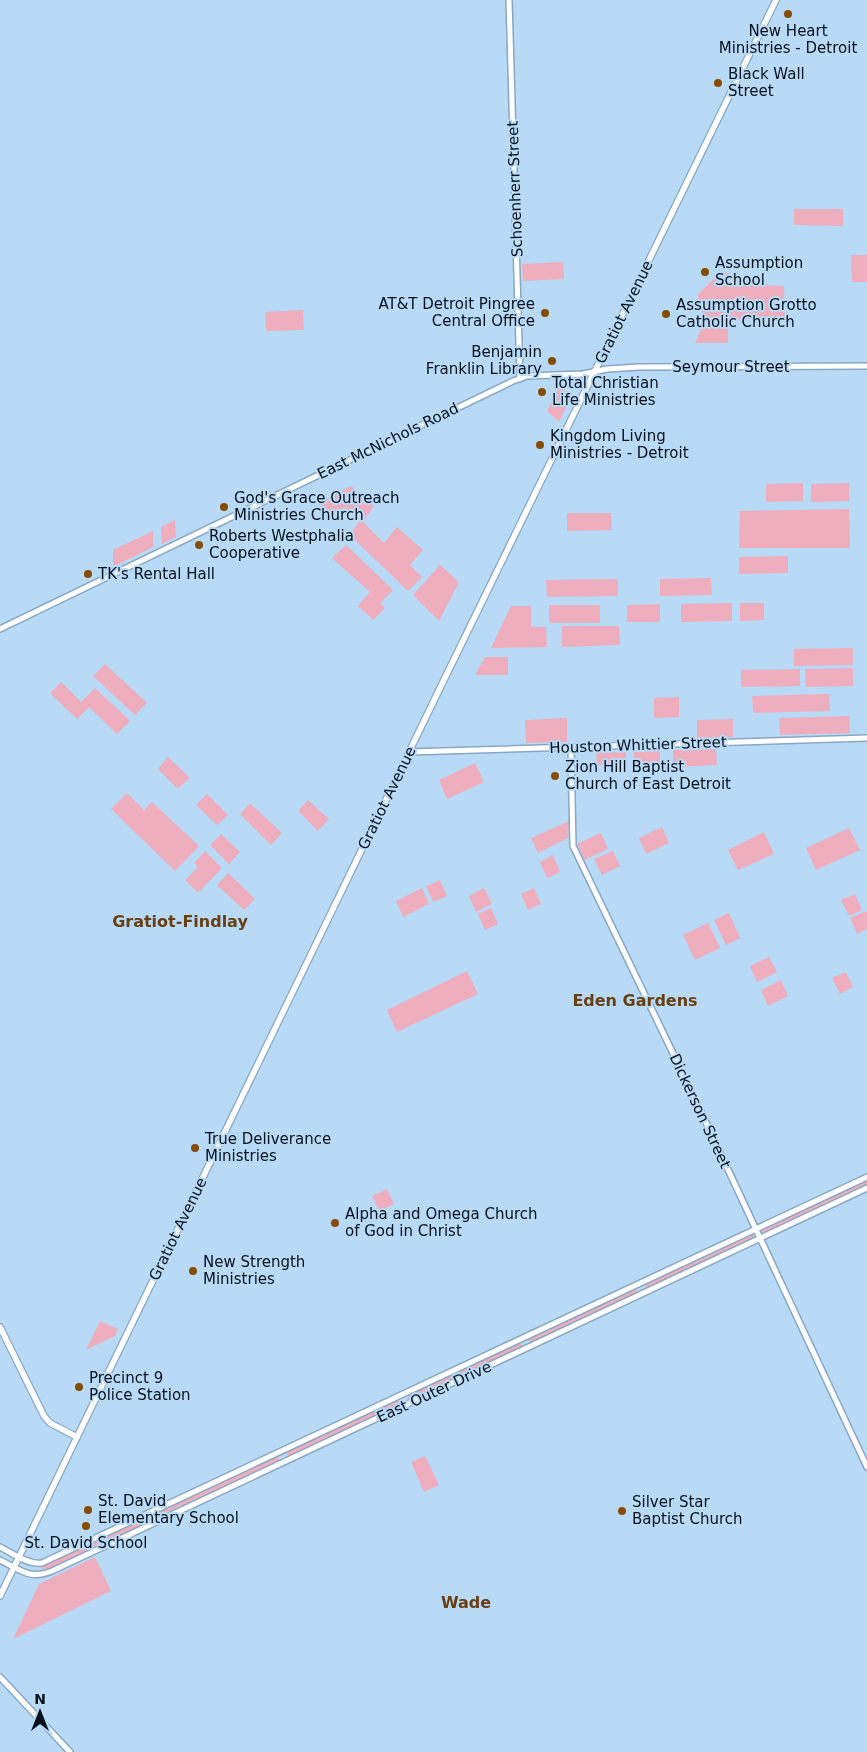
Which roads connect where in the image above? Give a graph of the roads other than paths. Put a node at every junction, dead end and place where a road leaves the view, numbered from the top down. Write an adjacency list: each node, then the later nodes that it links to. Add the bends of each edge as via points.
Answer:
1 (509, 0): 5 (street, Schoenherr Street)
2 (776, 0): 4 (main road, Gratiot Avenue)
3 (867, 366): 4 (street, Seymour Street, via 639,367)
4 (595, 372): 5 (street, East McNichols Road); 9 (main road, Gratiot Avenue)
5 (520, 378): 6 (street, East McNichols Road)
6 (0, 629)
7 (867, 738): 8 (street, Houston Whittier Street)
8 (571, 748): 9 (street, Houston Whittier Street); 12 (street, Dickerson Street, via 573,846)
9 (409, 752): 15 (main road, Gratiot Avenue)
10 (867, 1177): 12 (street, East Outer Drive)
11 (867, 1188): 13 (street, East Outer Drive)
12 (754, 1229): 13 (street, Dickerson Street); 20 (street, East Outer Drive)
13 (759, 1239): 16 (street, Dickerson Street); 22 (street, East Outer Drive)
14 (0, 1327): 15 (main road, via 44,1416 50,1423)
15 (77, 1437): 18 (main road, Gratiot Avenue)
16 (867, 1467)
17 (0, 1547): 18 (street)
18 (19, 1556): 20 (street); 21 (main road, Gratiot Avenue)
19 (0, 1560): 21 (street)
20 (38, 1564): 22 (street)
21 (14, 1567): 22 (street); 23 (main road, Gratiot Avenue)
22 (39, 1576)
23 (0, 1596)
24 (0, 1677): 25 (street)
25 (70, 1752)

